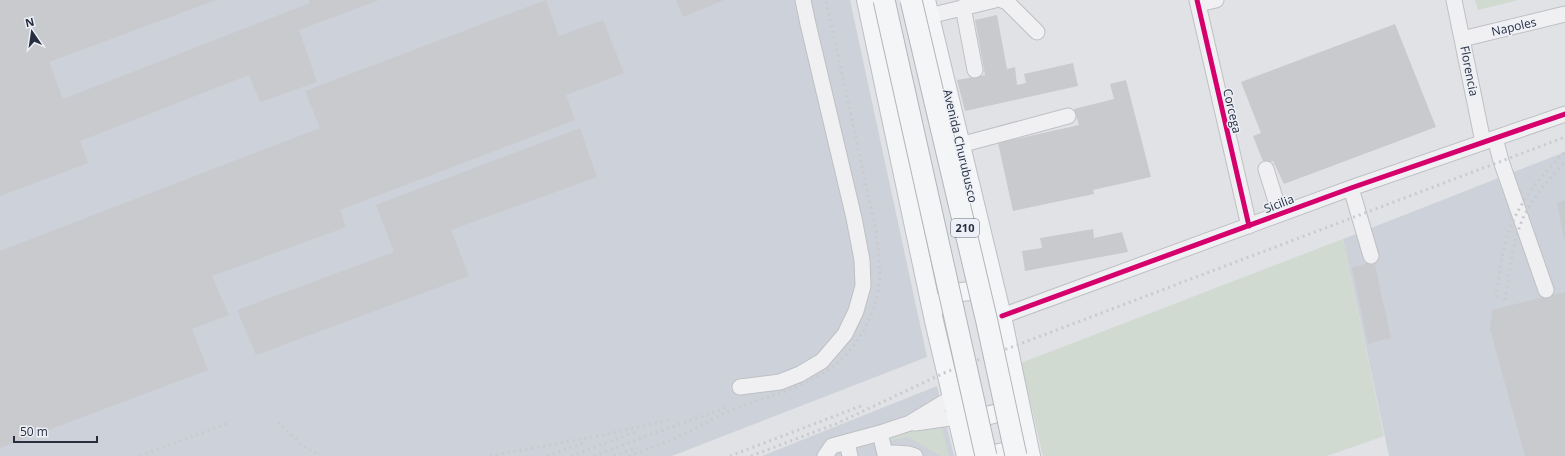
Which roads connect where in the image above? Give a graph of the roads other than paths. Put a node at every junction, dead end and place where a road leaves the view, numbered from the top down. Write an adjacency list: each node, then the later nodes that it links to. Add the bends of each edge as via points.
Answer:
1 (803, 0): 28 (street, via 854,218 862,260 863,286 856,311 845,334 822,360 800,374 780,382)
2 (866, 0): 27 (main road)
3 (884, 0): 39 (highway, 210, bridge)
4 (911, 0): 41 (highway, Avenida Churubusco / 210, bridge)
5 (995, 0): 10 (street)
6 (1002, 0): 13 (street)
7 (1216, 0): 9 (street)
8 (1454, 0): 14 (street, Florencia)
9 (1198, 2): 23 (street, Corcega)
10 (963, 7): 11 (street); 15 (street)
11 (928, 8): 19 (main road, Avenida Churubusco)
12 (1565, 14): 14 (street, Napoles)
13 (1037, 32)
14 (1462, 39): 18 (street, Florencia)
15 (975, 70)
16 (1565, 114): 18 (street, Sicilia)
17 (1068, 116): 19 (street)
18 (1489, 140): 21 (street, Sicilia); 25 (street, Florencia, via 1501,161)
19 (960, 145): 26 (main road, Avenida Churubusco)
20 (1266, 169): 22 (street)
21 (1351, 188): 22 (street, Sicilia); 24 (street)
22 (1280, 214): 23 (street, Sicilia)
23 (1249, 226): 26 (street, Sicilia)
24 (1371, 256)
25 (1546, 290)
26 (1000, 310): 27 (main road, via 989,297 976,291 964,291 944,301 938,307); 30 (main road, Avenida Churubusco)
27 (934, 321): 29 (main road)
28 (740, 387)
29 (953, 397): 31 (main road); 32 (street)
30 (1020, 398): 31 (main road, via 1012,406 993,414); 43 (main road, Avenida Churubusco)
31 (957, 418): 32 (street); 38 (main road)
32 (910, 423): 33 (street)
33 (880, 433): 34 (street); 35 (street, via 885,454)
34 (848, 449): 36 (street, via 832,446)
35 (894, 454): 37 (street)
36 (825, 456)
37 (915, 456)
38 (966, 456)
39 (986, 456)
40 (989, 456): 42 (main road, via 998,452 1013,451)
41 (1016, 456)
42 (1025, 456)
43 (1031, 456)

